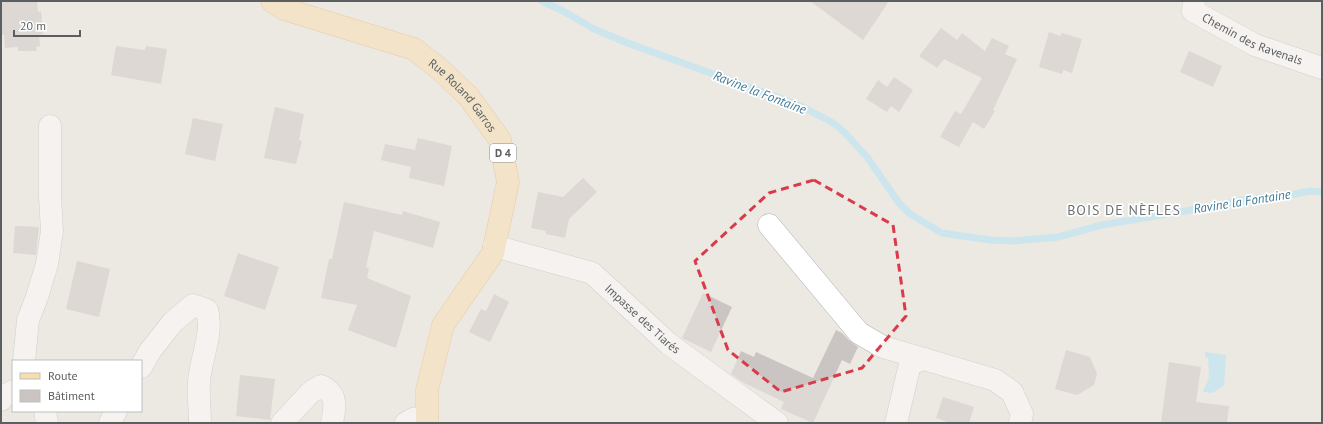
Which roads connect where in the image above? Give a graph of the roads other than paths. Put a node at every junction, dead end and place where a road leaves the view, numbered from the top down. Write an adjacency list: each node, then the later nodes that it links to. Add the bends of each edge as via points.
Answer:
1 (272, 1): 6 (main road, Rue Roland Garros / D 4, via 284,8 414,49 469,97 500,140 508,182)
2 (1194, 1): 3 (street, Chemin des Ravenals, via 1193,11 1255,45)
3 (1322, 68)
4 (50, 126): 8 (street, via 52,231 47,264 28,320)
5 (769, 225): 7 (street, via 859,333 883,347)
6 (494, 246): 14 (main road, Rue Roland Garros / D 4, via 493,253 443,325 427,390); 21 (street, Impasse des Tiarés, via 592,273 669,344)
7 (924, 359): 22 (street, via 910,364); 23 (street, via 995,380 1012,392 1022,414)
8 (24, 360)
9 (142, 365): 17 (street, via 173,322 193,305 207,310 210,319 200,375)
10 (12, 392): 11 (street)
11 (1, 400)
12 (45, 412): 15 (street)
13 (116, 412): 16 (street)
14 (427, 420): 20 (street, via 414,419)
15 (47, 423)
16 (110, 423)
17 (200, 423)
18 (282, 423): 19 (street, via 311,392 321,386 329,390 333,396)
19 (332, 423)
20 (406, 423)
21 (777, 423)
22 (896, 423)
23 (1020, 423)

